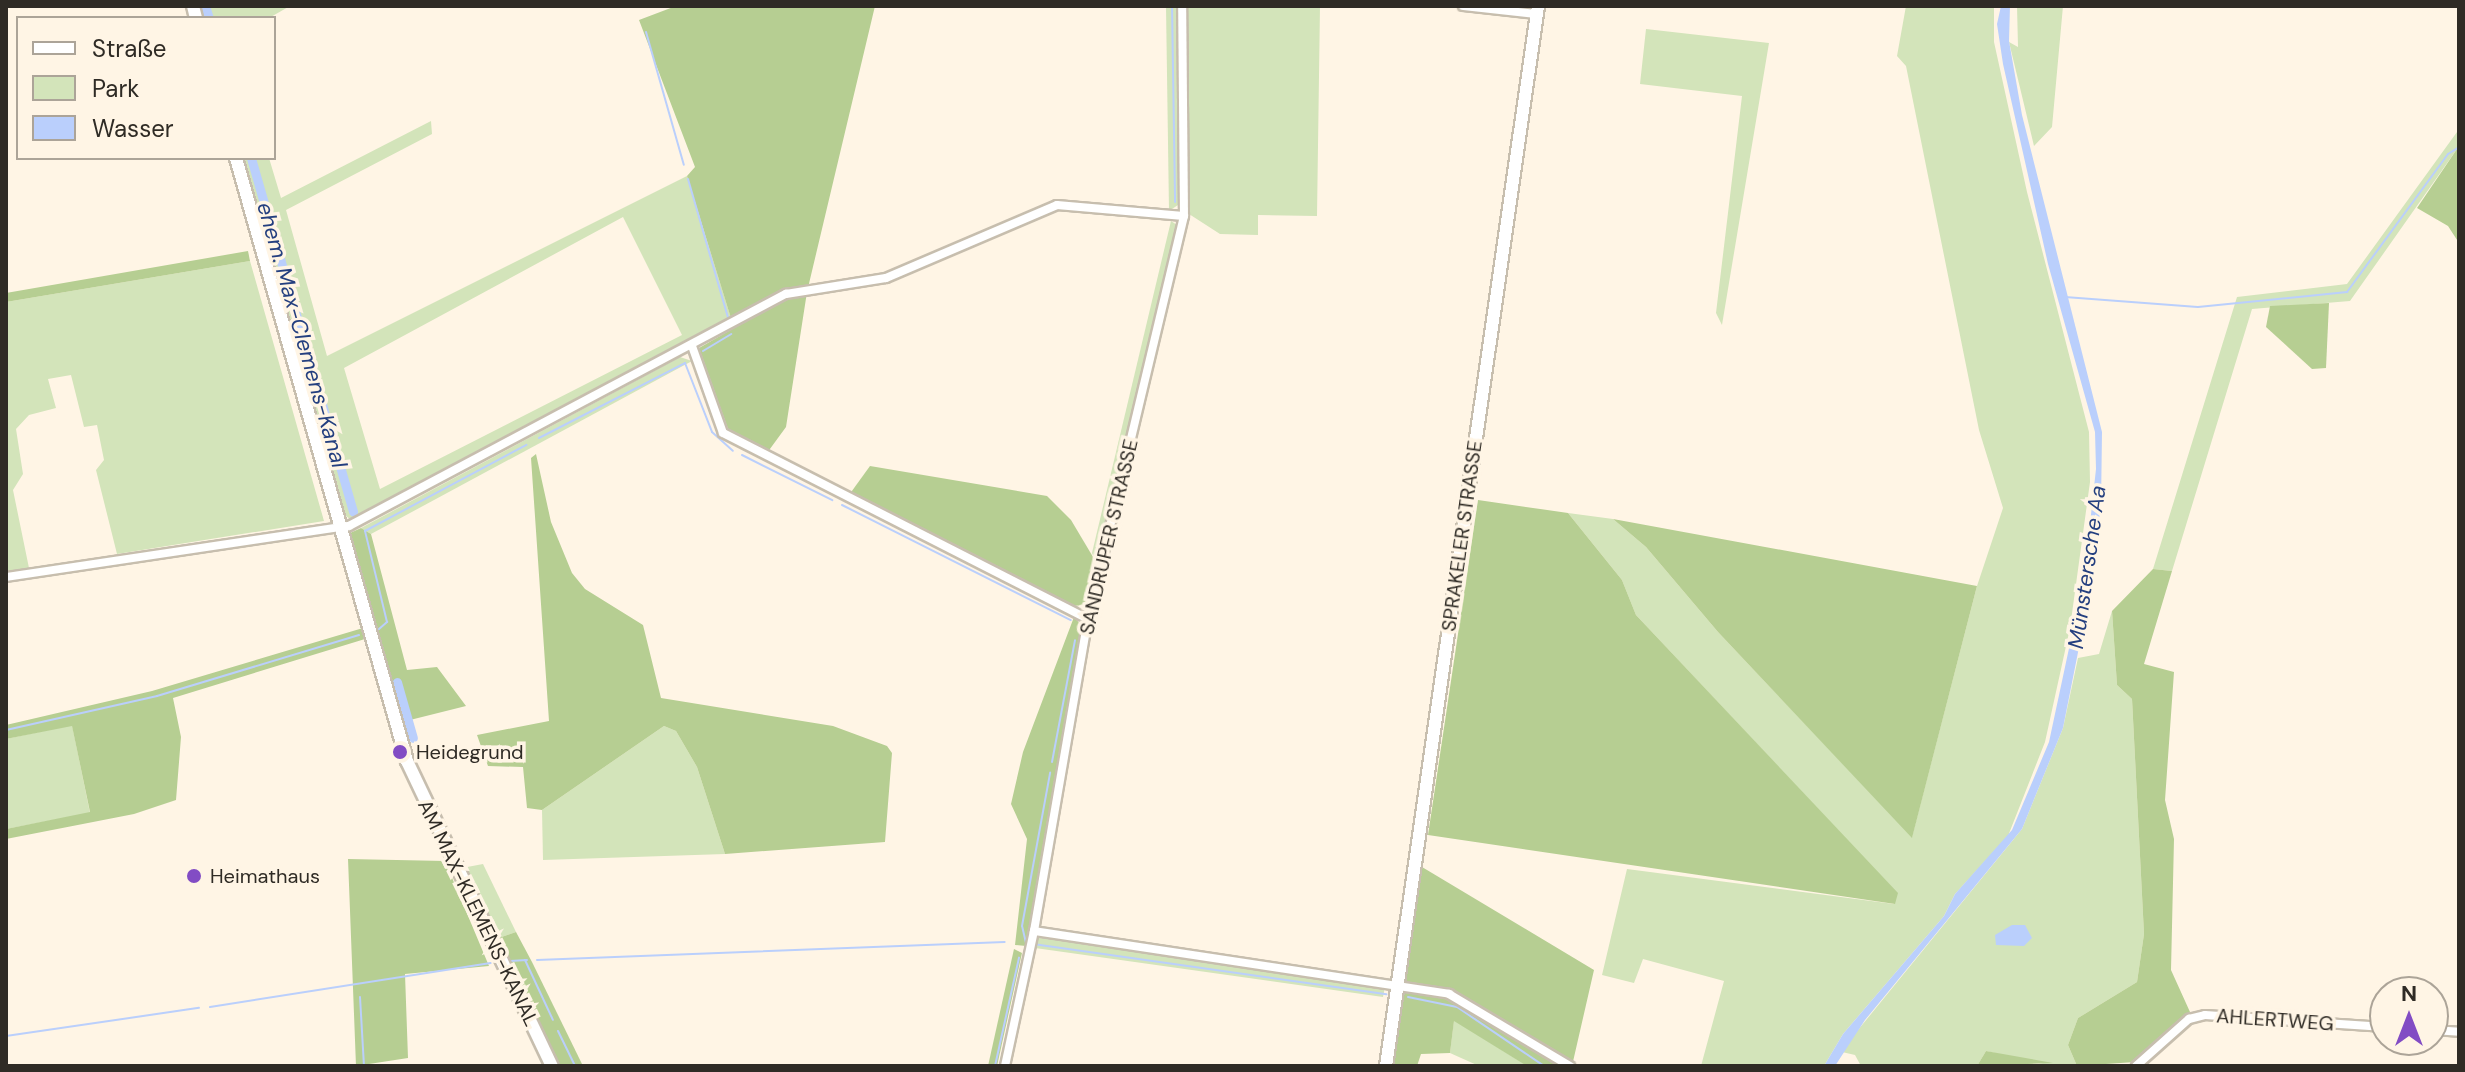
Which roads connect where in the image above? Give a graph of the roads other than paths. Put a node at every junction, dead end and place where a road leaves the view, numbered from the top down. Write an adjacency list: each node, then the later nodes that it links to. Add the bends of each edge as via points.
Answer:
1 (1182, 6): 5 (street, SANDRUPER STRASSE)
2 (1463, 6): 3 (street)
3 (1537, 10): 11 (main road, SPRAKELER STRASSE)
4 (237, 160): 7 (main road, AM MAX-KLEMENS-KANAL)
5 (1184, 216): 6 (street, via 1049,207 886,278 786,294); 9 (street, SANDRUPER STRASSE)
6 (692, 346): 7 (street, via 393,507); 9 (street, via 723,433)
7 (340, 528): 8 (street); 13 (main road, AM MAX-KLEMENS-KANAL, via 419,791)
8 (6, 577)
9 (1088, 619): 10 (street, SANDRUPER STRASSE)
10 (1032, 940): 11 (street); 14 (street, SANDRUPER STRASSE)
11 (1398, 985): 15 (main road, SPRAKELER STRASSE); 16 (street, via 1468,1002)
12 (2369, 1026): 17 (street, AHLERTWEG, via 2205,1015 2189,1019)
13 (552, 1066)
14 (1005, 1066)
15 (1386, 1066)
16 (1570, 1066)
17 (2136, 1066)

